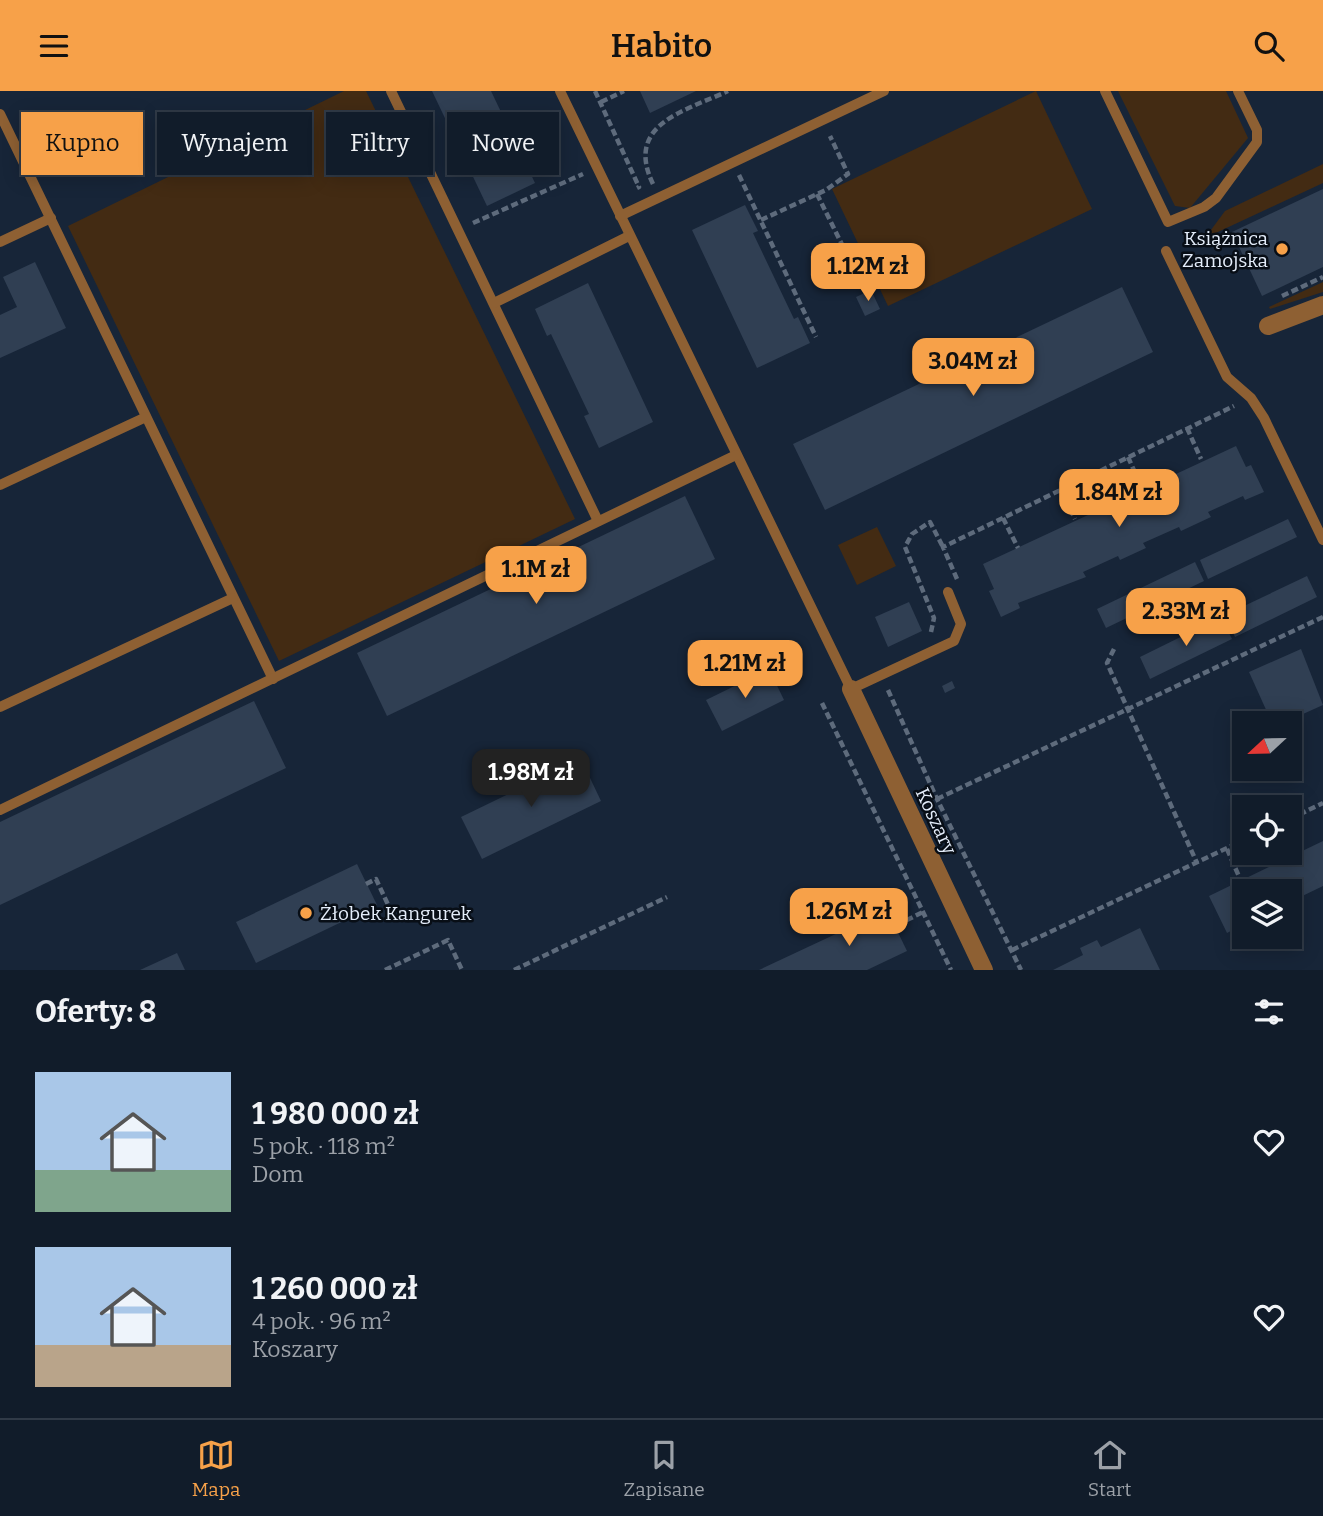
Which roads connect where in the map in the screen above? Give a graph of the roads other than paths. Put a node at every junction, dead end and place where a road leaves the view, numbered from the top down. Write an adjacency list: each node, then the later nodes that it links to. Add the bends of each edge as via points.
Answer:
1 (391, 91): 12 (lane)
2 (561, 91): 7 (lane)
3 (884, 91): 7 (lane)
4 (1105, 91): 5 (lane, via 1168,222 1216,198 1257,142 1257,130)
5 (1238, 91)
6 (0, 114): 8 (lane)
7 (620, 216): 9 (lane)
8 (51, 218): 10 (lane); 15 (lane)
9 (629, 236): 12 (lane); 16 (lane)
10 (0, 243)
11 (1166, 251): 19 (lane, via 1227,377 1251,398 1264,418)
12 (494, 303): 18 (lane)
13 (1323, 305): 14 (street)
14 (1268, 326)
15 (146, 417): 17 (lane); 21 (lane)
16 (736, 455): 18 (lane); 23 (lane)
17 (0, 485)
18 (598, 521): 22 (lane)
19 (1323, 540)
20 (948, 592): 23 (lane, via 961,624 954,641)
21 (233, 598): 22 (lane); 24 (lane)
22 (273, 679): 25 (lane)
23 (851, 689): 26 (street, Koszary)
24 (0, 707)
25 (0, 810)
26 (984, 970)

